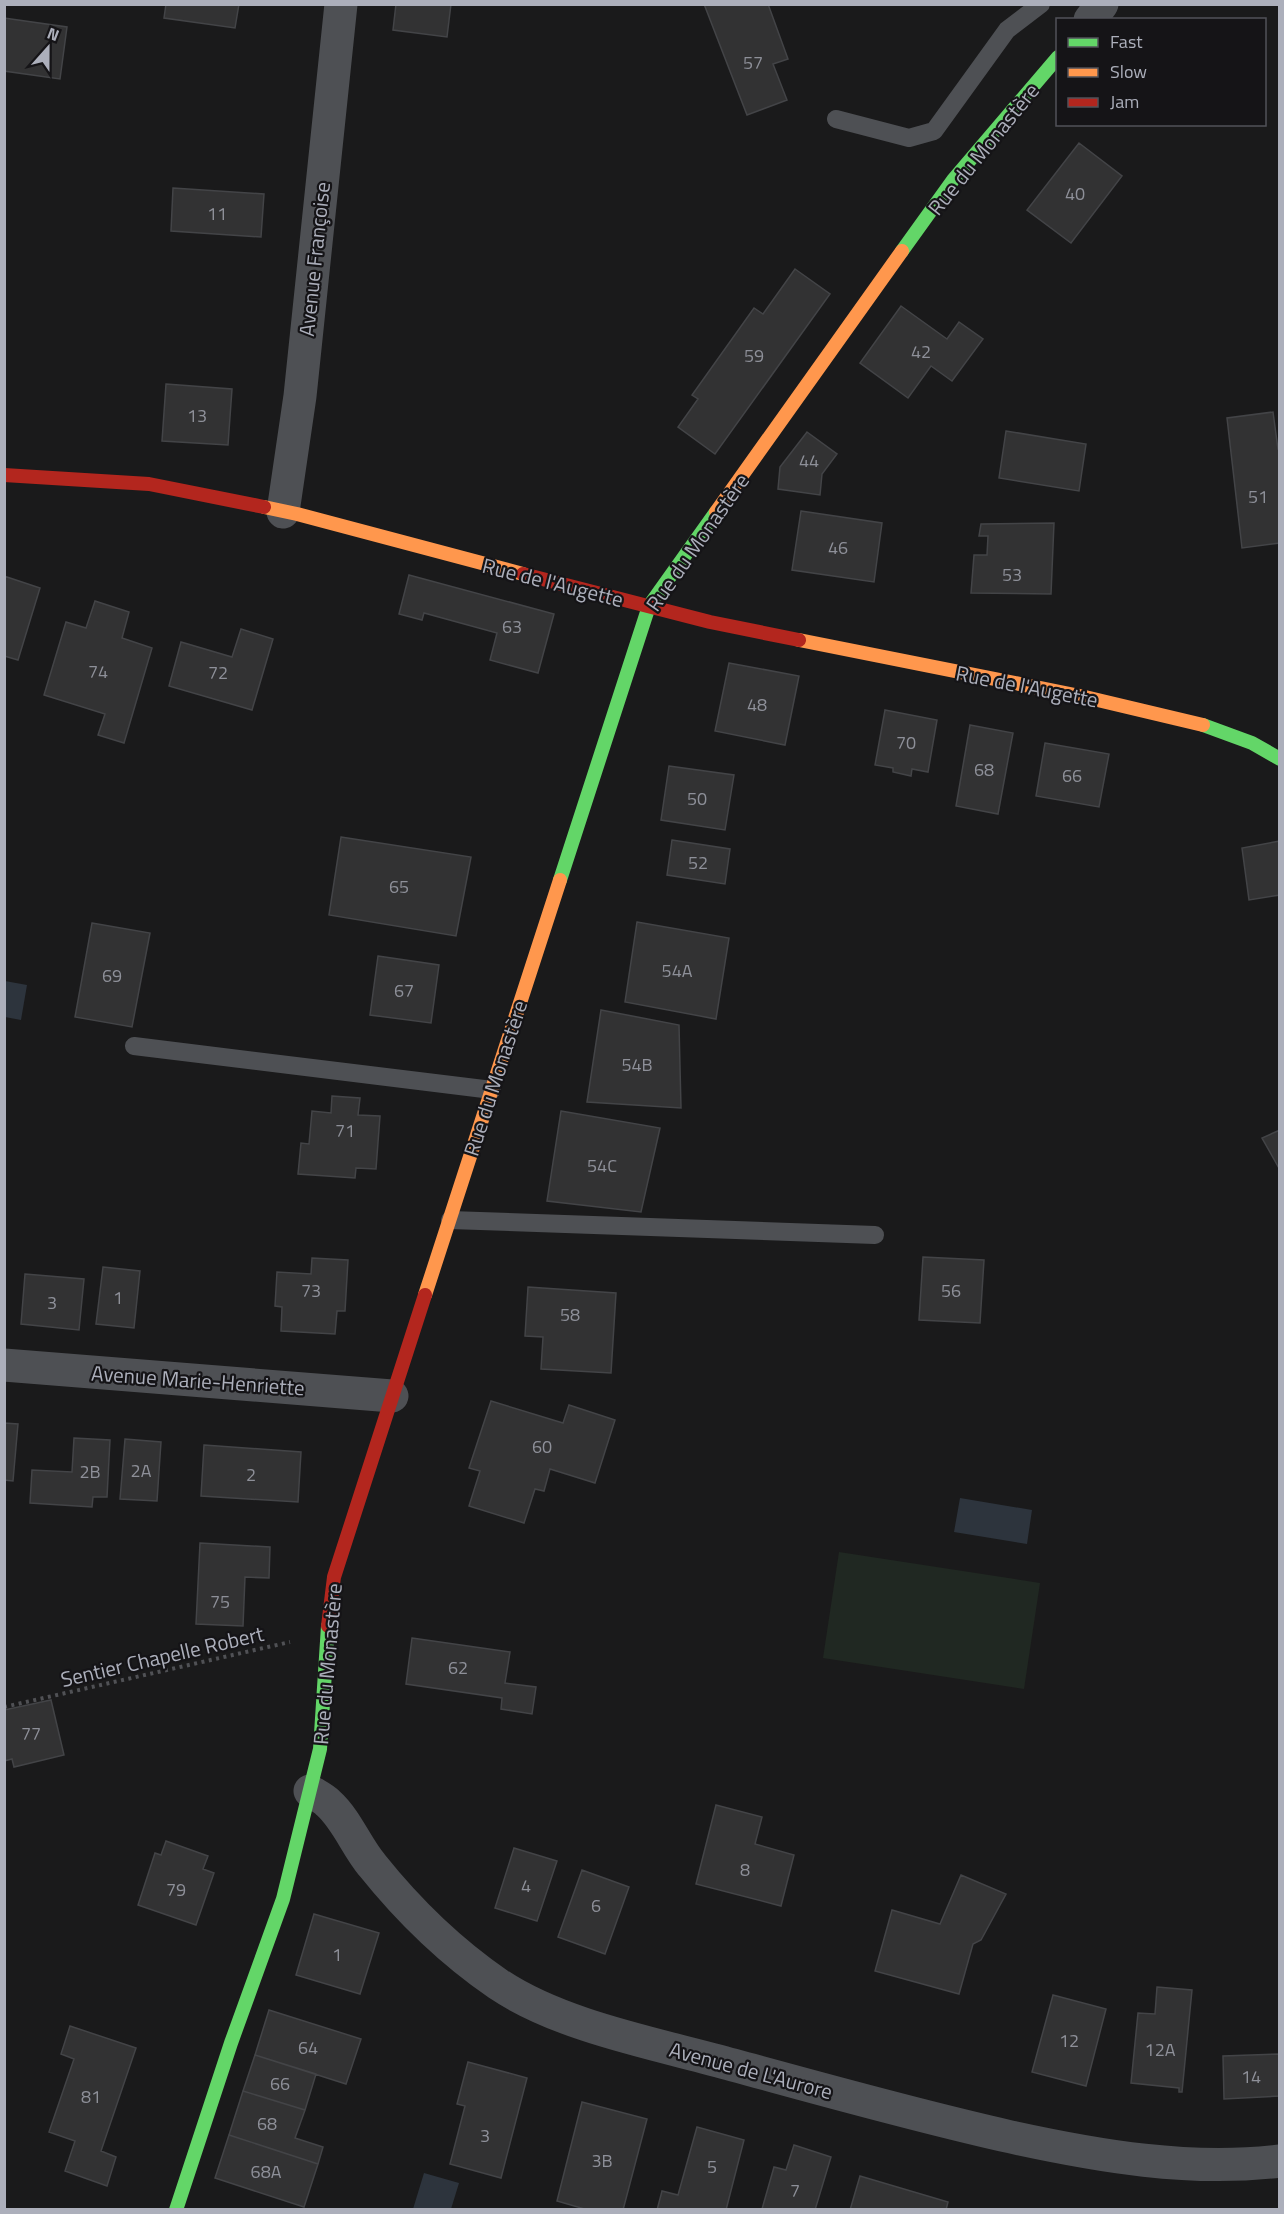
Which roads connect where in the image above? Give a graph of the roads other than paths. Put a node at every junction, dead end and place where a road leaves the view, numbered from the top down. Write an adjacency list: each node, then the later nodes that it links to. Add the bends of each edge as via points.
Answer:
1 (341, 4): 8 (street, Avenue Françoise, via 300,396)
2 (1041, 4): 6 (lane, via 1007,30 934,131 909,138)
3 (1102, 4): 4 (street)
4 (1092, 18)
5 (1056, 59): 9 (street, Rue du Monastère, via 953,180)
6 (836, 120)
7 (4, 476): 8 (street, Rue de l'Augette, via 148,484)
8 (283, 512): 9 (street, Rue de l'Augette)
9 (649, 606): 10 (street, Rue de l'Augette, via 710,622 1086,697 1194,722); 12 (street, Rue du Monastère)
10 (1277, 751)
11 (134, 1046): 12 (lane)
12 (492, 1090): 13 (street, Rue du Monastère)
13 (450, 1220): 14 (lane); 16 (street, Rue du Monastère)
14 (875, 1235)
15 (4, 1365): 16 (street, Avenue Marie-Henriette)
16 (392, 1396): 17 (street, Rue du Monastère, via 334,1577 320,1749)
17 (310, 1791): 18 (street, Avenue de L'Aurore, via 344,1821 367,1859 396,1894 462,1959 501,1986 544,2008 592,2026 884,2106 1061,2148 1206,2165); 19 (street, Rue du Monastère, via 283,1899)
18 (1280, 2161)
19 (176, 2210)

